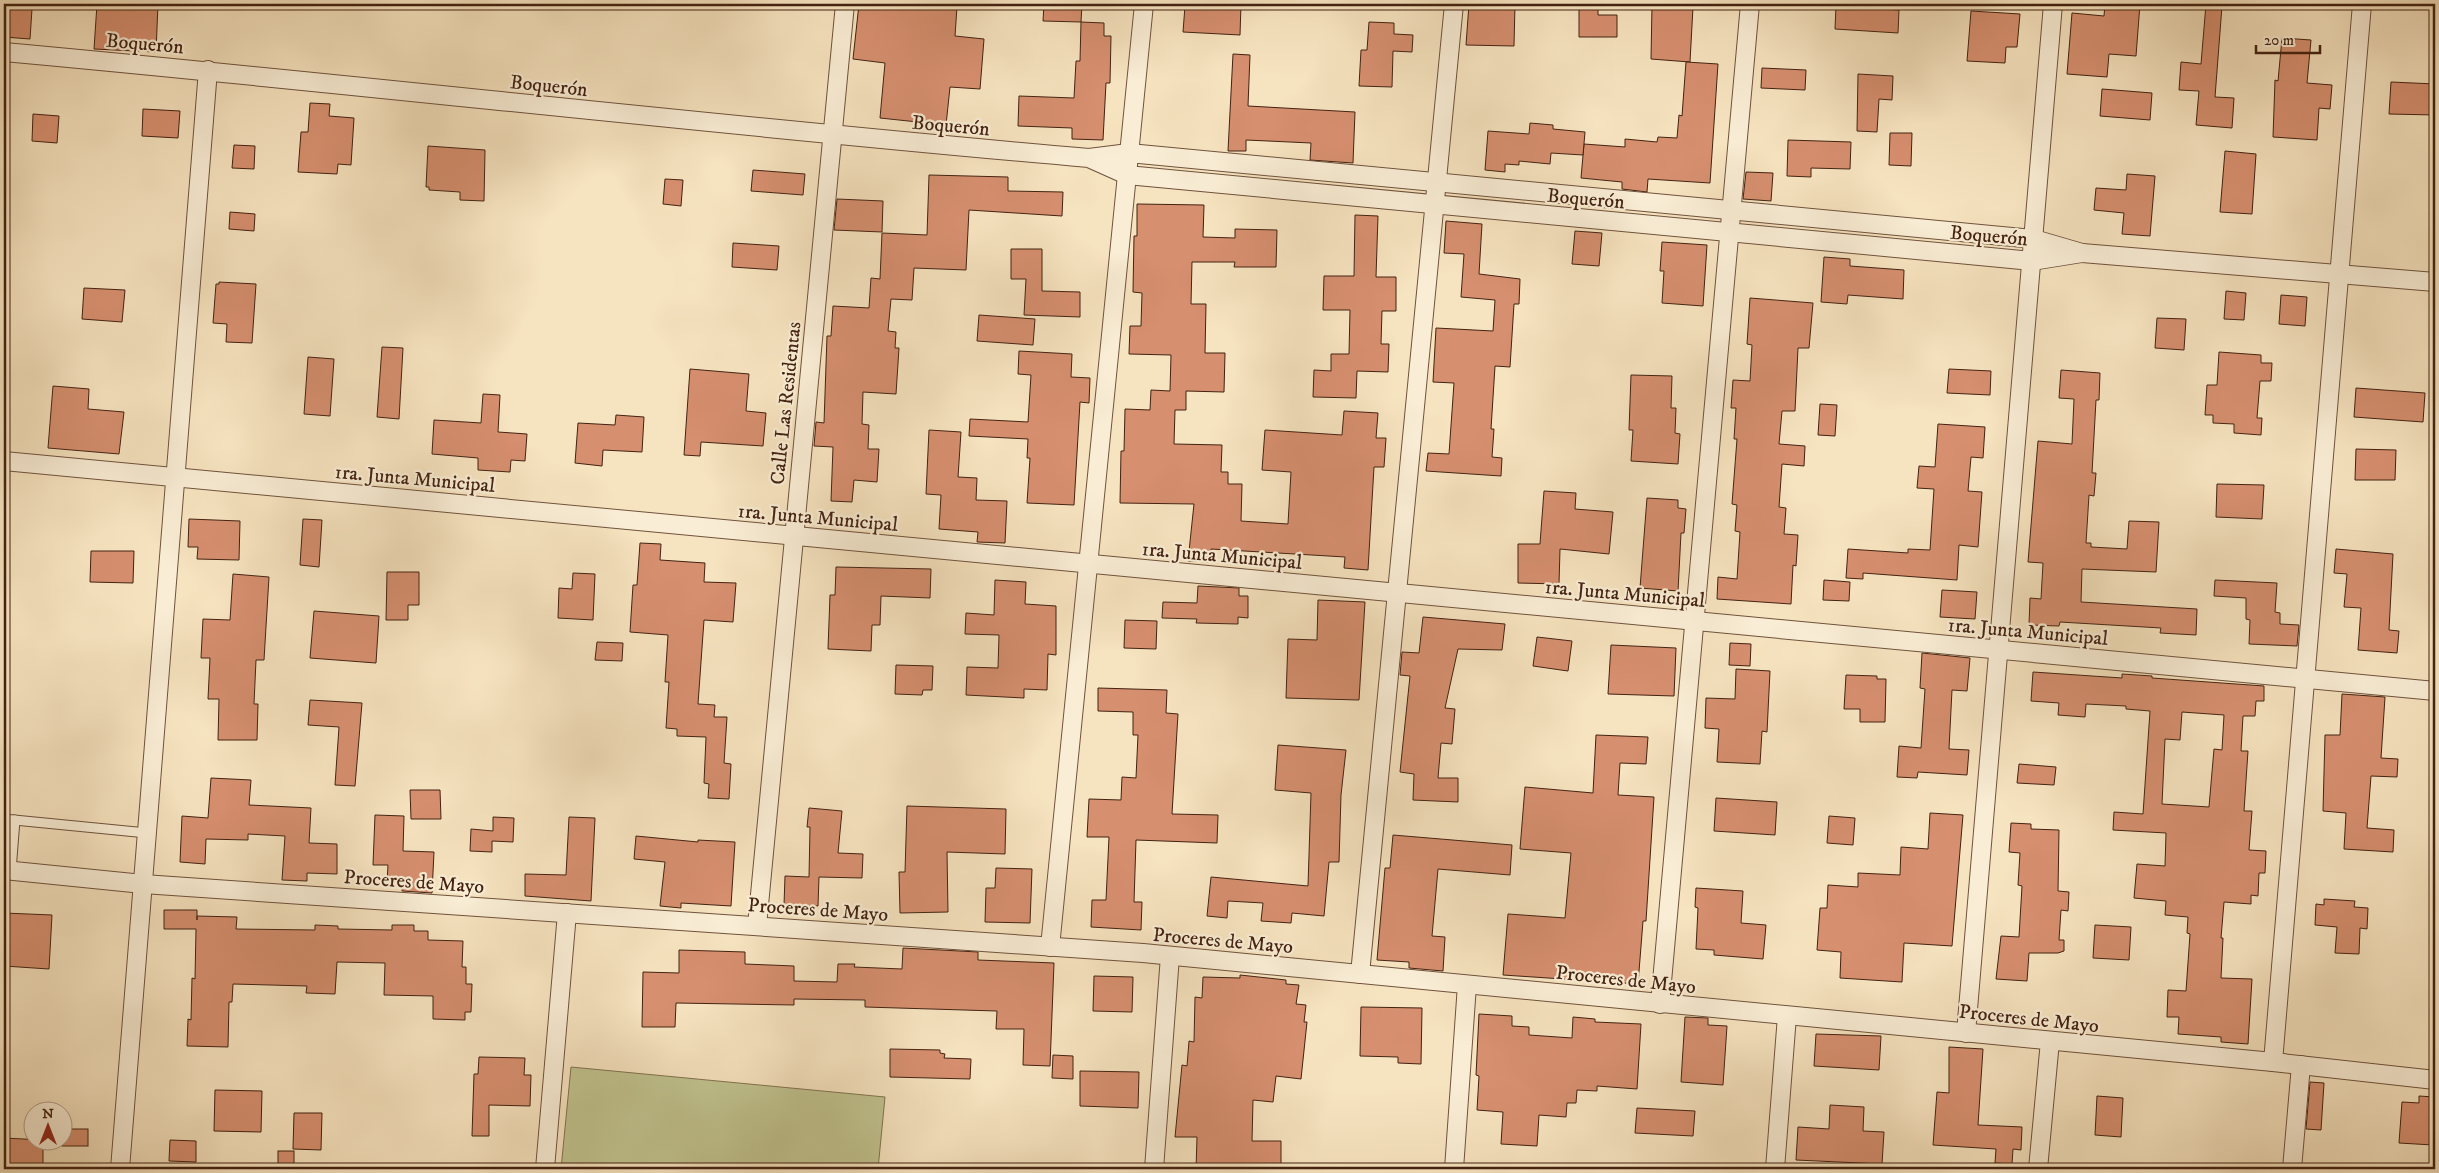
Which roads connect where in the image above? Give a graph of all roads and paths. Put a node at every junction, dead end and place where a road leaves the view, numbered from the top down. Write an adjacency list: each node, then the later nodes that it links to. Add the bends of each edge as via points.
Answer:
1 (845, 4): 9 (street, Calle Las Residentas)
2 (1144, 4): 10 (street)
3 (1454, 4): 13 (street)
4 (1750, 4): 15 (street)
5 (2053, 4): 17 (street)
6 (2362, 4): 20 (street)
7 (4, 52): 8 (street, Boquerón)
8 (208, 70): 9 (street, Boquerón); 23 (street)
9 (834, 136): 11 (street, Boquerón); 24 (street, Calle Las Residentas)
10 (1129, 153): 11 (street, Boquerón); 12 (street); 13 (street, Boquerón)
11 (1089, 158): 12 (street, Boquerón)
12 (1127, 176): 14 (street, Boquerón); 25 (street)
13 (1436, 182): 14 (street); 15 (street, Boquerón)
14 (1434, 204): 16 (street, Boquerón); 26 (street)
15 (1731, 210): 16 (street); 17 (street, Boquerón)
16 (1729, 233): 19 (street, Boquerón); 27 (street)
17 (2034, 240): 18 (street, Boquerón); 19 (street)
18 (2082, 253): 19 (street, Boquerón); 20 (street, Boquerón)
19 (2032, 261): 28 (street)
20 (2340, 272): 21 (street, Boquerón); 29 (street)
21 (2435, 282)
22 (4, 461): 23 (street, 1ra. Junta Municipal)
23 (176, 477): 24 (street, 1ra. Junta Municipal); 33 (street)
24 (794, 536): 25 (street, 1ra. Junta Municipal); 37 (street, Calle Las Residentas)
25 (1088, 564): 26 (street, 1ra. Junta Municipal); 38 (street)
26 (1397, 593): 27 (street, 1ra. Junta Municipal); 40 (street)
27 (1695, 621): 28 (street, 1ra. Junta Municipal); 42 (street)
28 (1998, 650): 29 (street, 1ra. Junta Municipal); 44 (street)
29 (2306, 679): 30 (street, 1ra. Junta Municipal); 46 (street)
30 (2435, 691)
31 (4, 819): 32 (lane)
32 (14, 820): 33 (lane); 34 (lane)
33 (147, 833): 35 (street)
34 (8, 871): 35 (street, Proceres de Mayo)
35 (143, 884): 36 (street, Proceres de Mayo); 49 (street)
36 (567, 913): 37 (street, Proceres de Mayo); 50 (street)
37 (756, 926): 38 (street, Proceres de Mayo)
38 (1050, 947): 39 (street, Proceres de Mayo)
39 (1170, 956): 40 (street, Proceres de Mayo); 51 (street)
40 (1360, 974): 41 (street, Proceres de Mayo)
41 (1467, 985): 42 (street, Proceres de Mayo); 52 (street)
42 (1660, 1004): 43 (street, Proceres de Mayo)
43 (1788, 1016): 44 (street, Proceres de Mayo); 53 (street)
44 (1966, 1033): 45 (street, Proceres de Mayo)
45 (2050, 1041): 46 (street, Proceres de Mayo); 54 (street)
46 (2273, 1062): 47 (street, Proceres de Mayo)
47 (2301, 1065): 48 (street, Proceres de Mayo); 55 (street)
48 (2435, 1080)
49 (120, 1169)
50 (545, 1169)
51 (1154, 1169)
52 (1454, 1169)
53 (1775, 1169)
54 (2038, 1169)
55 (2292, 1169)

